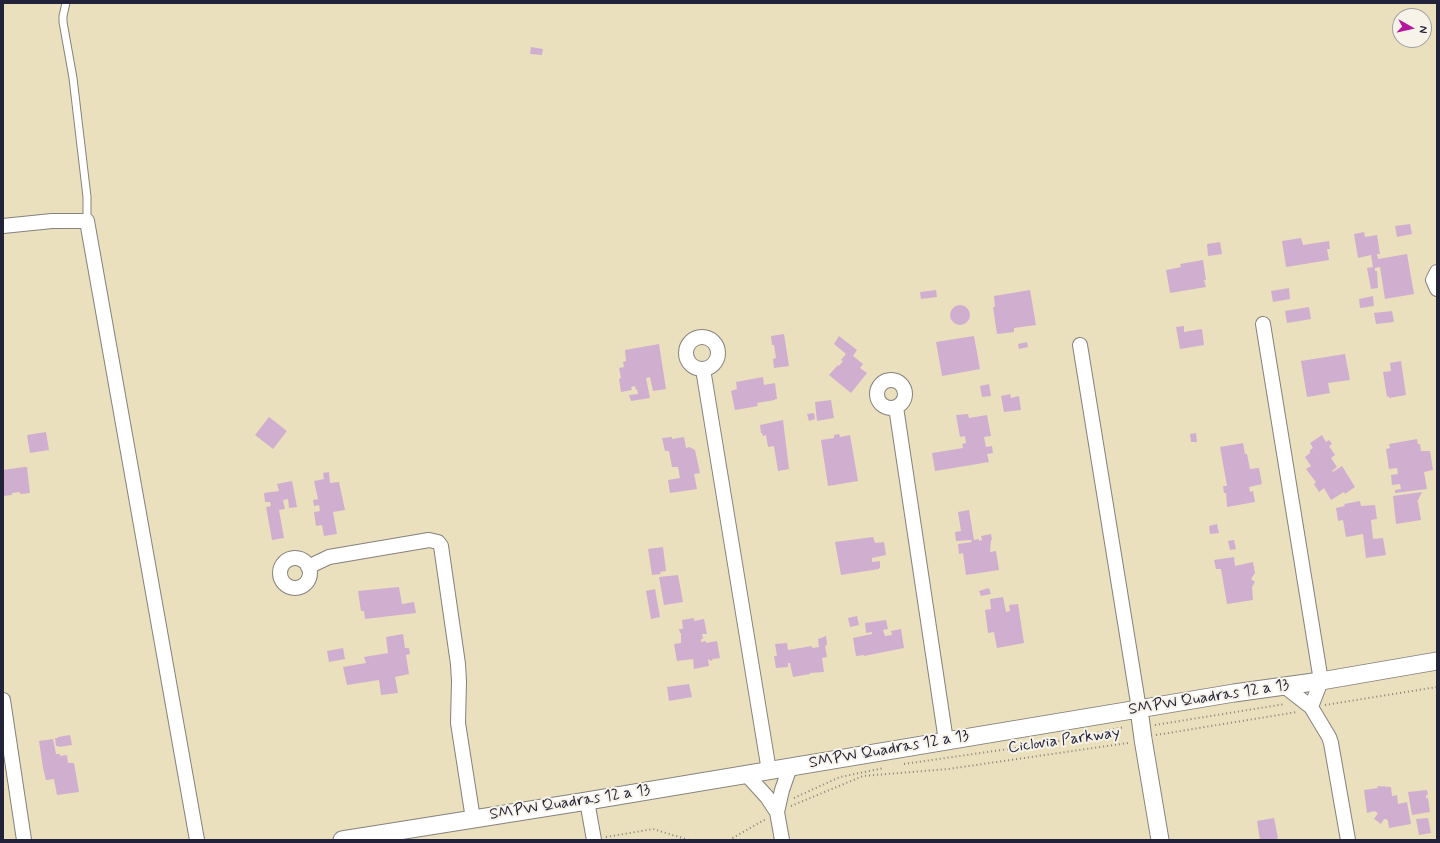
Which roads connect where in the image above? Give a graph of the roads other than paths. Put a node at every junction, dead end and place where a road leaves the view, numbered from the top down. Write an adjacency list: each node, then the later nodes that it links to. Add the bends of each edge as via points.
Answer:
1 (66, 3): 2 (lane, via 63,22 73,78 87,197)
2 (87, 221): 3 (street, via 52,221); 25 (street)
3 (3, 226)
4 (1437, 272): 5 (street, via 1433,280)
5 (1437, 289)
6 (1263, 324): 12 (street)
7 (1080, 345): 16 (street)
8 (703, 369): 19 (street)
9 (896, 408): 17 (street)
10 (308, 567): 23 (street, via 329,557 429,540 438,542 441,546 458,664 458,724)
11 (1437, 661): 12 (street, SMPW Quadras 12 a 13)
12 (1321, 681): 13 (street, SMPW Quadras 12 a 13); 15 (street)
13 (1284, 686): 15 (street); 16 (street, SMPW Quadras 12 a 13)
14 (3, 700): 24 (street)
15 (1307, 704): 30 (street, via 1331,744)
16 (1140, 715): 17 (street, SMPW Quadras 12 a 13); 29 (street)
17 (946, 741): 18 (street, SMPW Quadras 12 a 13)
18 (790, 767): 19 (street, SMPW Quadras 12 a 13); 22 (street)
19 (769, 771): 20 (street, SMPW Quadras 12 a 13)
20 (747, 775): 21 (street, SMPW Quadras 12 a 13); 22 (street)
21 (587, 801): 23 (street, SMPW Quadras 12 a 13); 27 (street)
22 (778, 809): 28 (street)
23 (473, 819): 26 (street, SMPW Quadras 12 a 13)
24 (24, 840)
25 (197, 840)
26 (342, 840)
27 (594, 840)
28 (782, 840)
29 (1160, 840)
30 (1348, 840)

